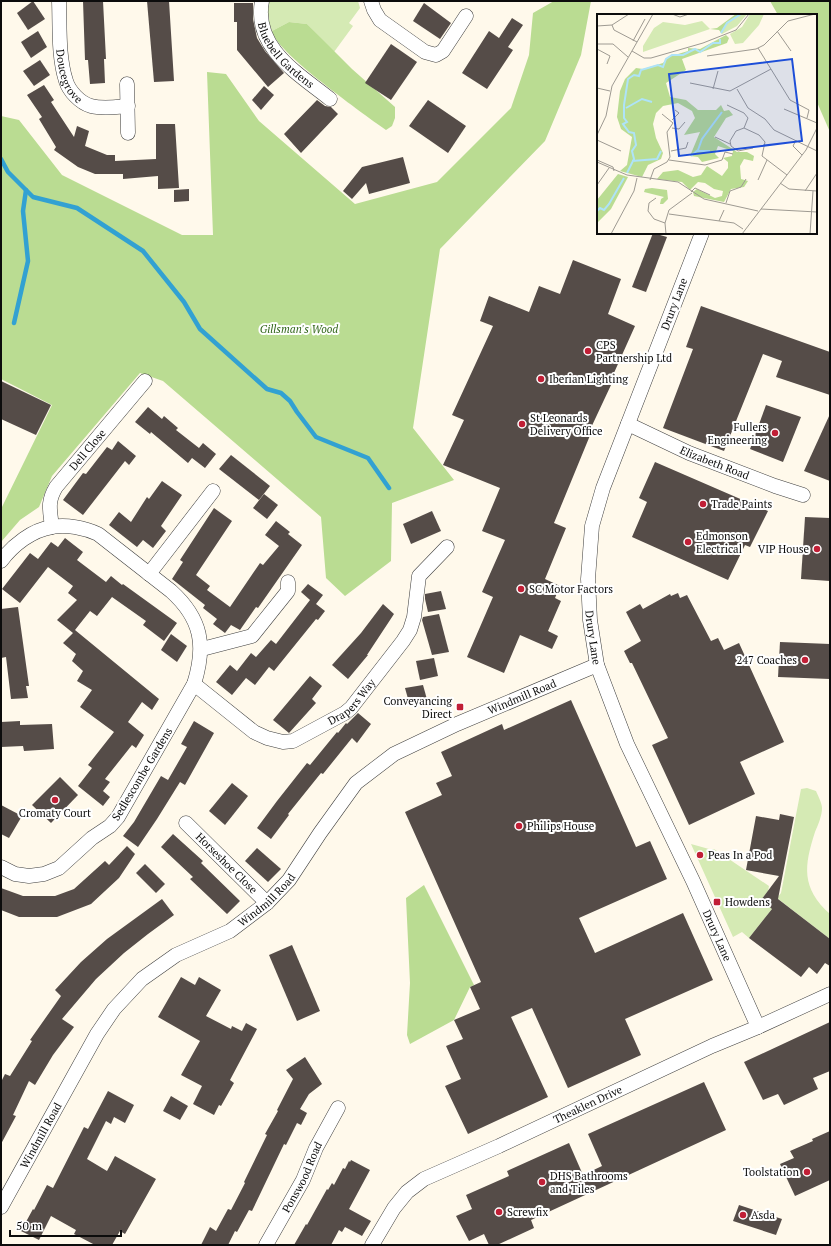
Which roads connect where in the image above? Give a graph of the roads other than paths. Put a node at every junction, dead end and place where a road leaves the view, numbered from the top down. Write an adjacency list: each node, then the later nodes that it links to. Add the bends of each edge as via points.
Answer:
1 (59, 1): 7 (street, Doucegrove, via 61,57 66,82 75,97 90,106)
2 (262, 1): 6 (street, Bluebell Gardens, via 260,11 264,35 275,52)
3 (371, 1): 4 (street, via 380,20 425,52 434,55 443,51)
4 (466, 16)
5 (127, 84): 7 (street)
6 (330, 99)
7 (128, 106): 8 (street)
8 (128, 133)
9 (702, 234): 11 (street, Drury Lane)
10 (145, 381): 14 (street, Dell Close, via 50,496)
11 (628, 424): 13 (street, Elizabeth Road, via 689,453); 20 (street, Drury Lane, via 603,488 592,526 588,579 590,620)
12 (213, 491): 17 (street)
13 (803, 495)
14 (52, 527): 16 (street, Sedlescombe Gardens, via 30,535); 17 (street, Sedlescombe Gardens, via 72,527 98,534)
15 (447, 547): 21 (street, Drapers Way, via 419,576 410,630 345,713 293,741 277,741 254,732)
16 (1, 561)
17 (149, 574): 19 (street, Sedlescombe Gardens, via 183,601 193,617)
18 (288, 582): 19 (street, via 288,591 252,636)
19 (202, 648): 21 (street, Sedlescombe Gardens)
20 (597, 665): 24 (street, Windmill Road, via 457,724 394,754 356,783 290,880); 26 (street, Drury Lane, via 627,744 695,886)
21 (194, 684): 23 (street, Sedlescombe Gardens, via 118,817 110,826 92,838 59,868 44,874 15,874)
22 (186, 823): 24 (street, Horseshoe Close)
23 (1, 867)
24 (267, 903): 28 (street, Windmill Road, via 230,931 176,955 142,979 114,1009)
25 (830, 994): 26 (street, Theaklen Drive)
26 (758, 1027): 31 (street, Theaklen Drive, via 424,1179 407,1192 394,1208)
27 (338, 1108): 30 (street, Ponswood Road, via 316,1148 303,1180)
28 (6, 1185): 29 (street, Windmill Road)
29 (1, 1207)
30 (266, 1245)
31 (372, 1245)

